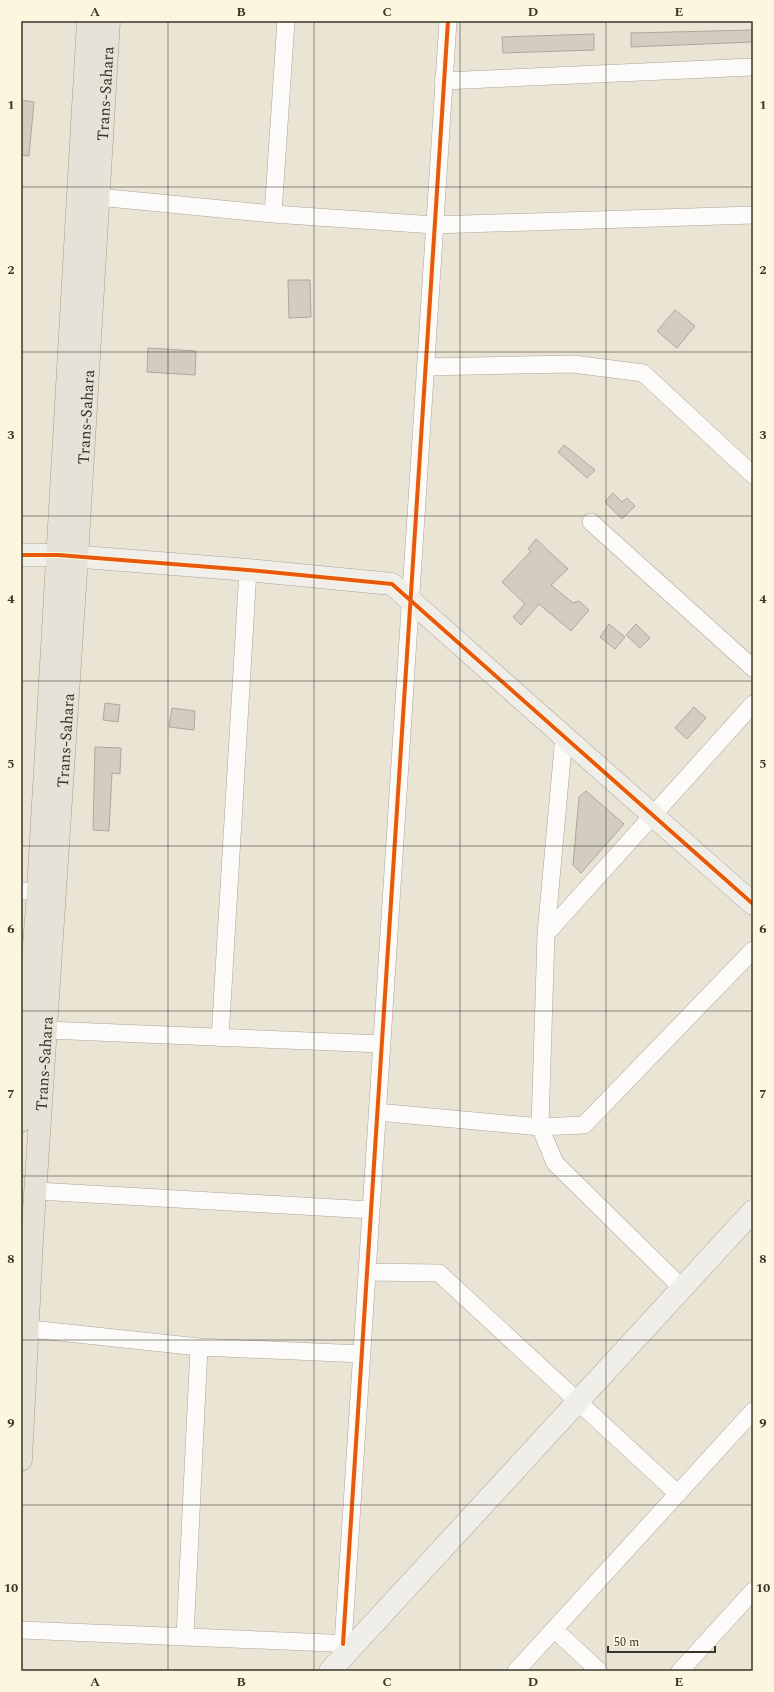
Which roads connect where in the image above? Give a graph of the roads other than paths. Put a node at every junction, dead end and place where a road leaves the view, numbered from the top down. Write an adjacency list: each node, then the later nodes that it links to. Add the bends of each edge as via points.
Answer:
1 (88, 21): 15 (main road, Trans-Sahara)
2 (109, 21): 7 (main road, Trans-Sahara)
3 (286, 21): 8 (street)
4 (448, 21): 6 (street)
5 (753, 67): 6 (street)
6 (444, 81): 10 (street)
7 (98, 197): 8 (street); 15 (main road, Trans-Sahara)
8 (273, 214): 10 (street)
9 (753, 215): 10 (street)
10 (434, 225): 11 (street)
11 (425, 367): 12 (street, via 573,364 643,373); 17 (street)
12 (753, 475)
13 (591, 522): 18 (street)
14 (21, 555): 15 (street)
15 (67, 556): 16 (street); 22 (main road, Trans-Sahara); 26 (main road, Trans-Sahara)
16 (248, 570): 17 (street, via 392,584); 27 (street)
17 (410, 600): 20 (street); 28 (street)
18 (753, 668)
19 (753, 704): 21 (street)
20 (564, 736): 21 (street); 24 (street)
21 (653, 815): 23 (street); 24 (street)
22 (29, 891): 30 (main road, Trans-Sahara)
23 (753, 904)
24 (546, 934): 31 (street)
25 (753, 950): 31 (street, via 584,1125)
26 (46, 1030): 27 (street); 32 (main road, Trans-Sahara)
27 (220, 1038): 28 (street)
28 (382, 1044): 29 (street)
29 (377, 1112): 31 (street); 33 (street)
30 (21, 1121)
31 (540, 1126): 36 (street, via 555,1163)
32 (37, 1191): 33 (street); 37 (main road, Trans-Sahara)
33 (371, 1210): 35 (street)
34 (753, 1211): 36 (street)
35 (367, 1272): 39 (street); 40 (street, via 439,1273)
36 (682, 1288): 40 (street)
37 (25, 1329): 38 (street); 42 (main road, Trans-Sahara)
38 (199, 1347): 39 (street); 47 (street)
39 (362, 1354): 48 (street)
40 (578, 1401): 43 (street); 48 (street)
41 (753, 1411): 43 (street)
42 (21, 1460)
43 (678, 1494): 45 (street)
44 (753, 1591): 52 (street)
45 (554, 1629): 50 (street); 51 (street)
46 (21, 1630): 47 (street)
47 (185, 1637): 48 (street)
48 (349, 1644): 49 (street)
49 (330, 1671)
50 (516, 1671)
51 (599, 1671)
52 (680, 1671)

